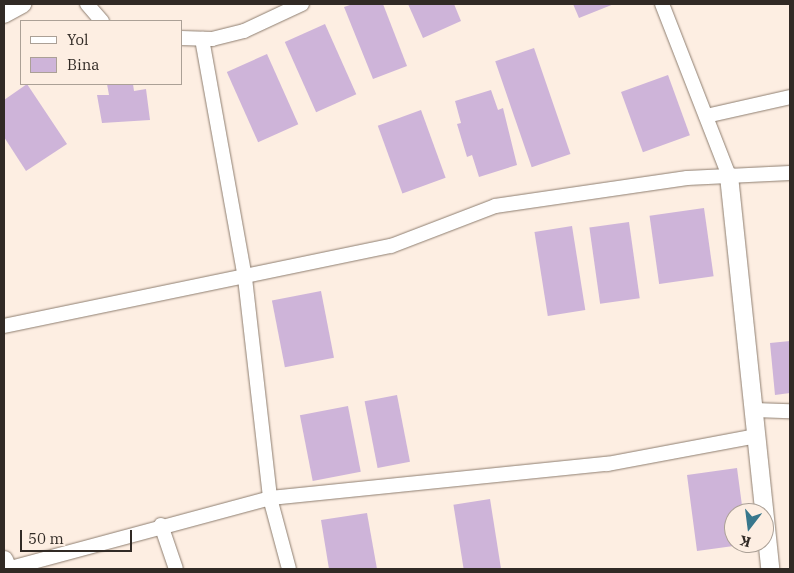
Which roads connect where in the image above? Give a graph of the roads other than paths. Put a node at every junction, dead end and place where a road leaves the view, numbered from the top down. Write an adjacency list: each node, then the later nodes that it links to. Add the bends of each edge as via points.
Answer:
1 (22, 4): 5 (street)
2 (87, 4): 6 (street)
3 (302, 4): 8 (street, via 244,31)
4 (665, 4): 10 (street)
5 (4, 14)
6 (101, 20)
7 (182, 38): 8 (street)
8 (202, 39): 13 (street)
9 (790, 97): 10 (street)
10 (706, 116): 12 (street)
11 (790, 173): 12 (street)
12 (730, 176): 13 (street, via 687,178 495,206 392,246); 15 (street)
13 (245, 278): 14 (street); 18 (street)
14 (4, 326)
15 (754, 410): 16 (street); 17 (street)
16 (790, 411)
17 (756, 436): 18 (street, via 607,464); 24 (street)
18 (270, 498): 19 (street); 23 (street)
19 (161, 525): 21 (street); 22 (street)
20 (4, 560): 21 (street)
21 (8, 569)
22 (176, 569)
23 (289, 569)
24 (770, 569)

